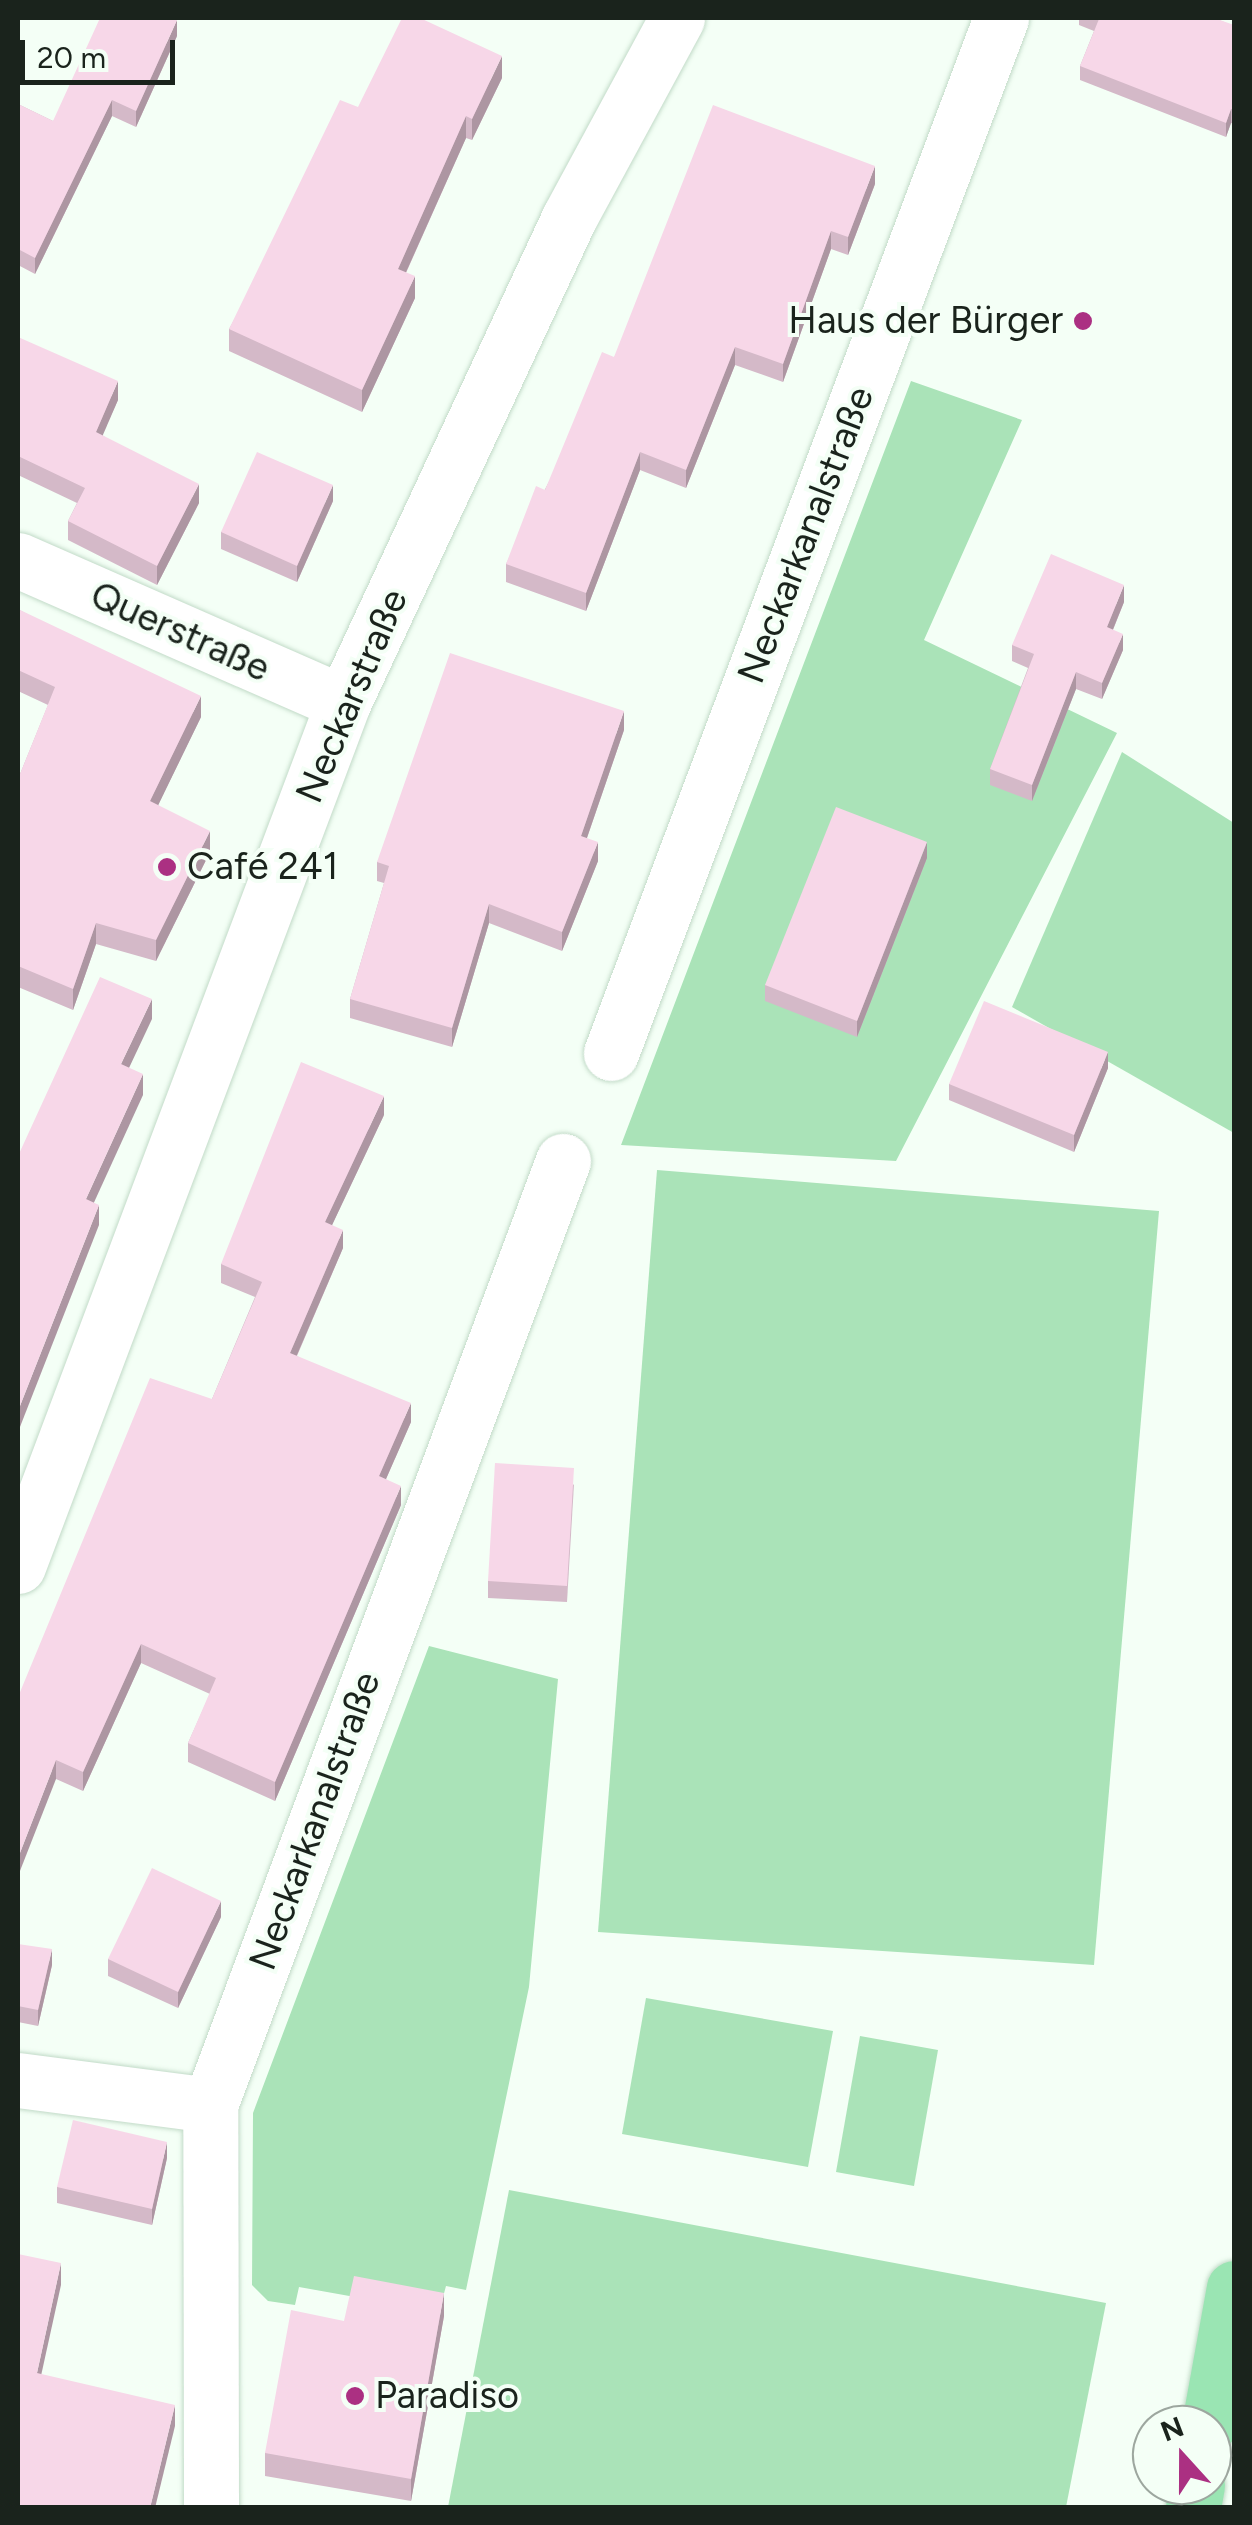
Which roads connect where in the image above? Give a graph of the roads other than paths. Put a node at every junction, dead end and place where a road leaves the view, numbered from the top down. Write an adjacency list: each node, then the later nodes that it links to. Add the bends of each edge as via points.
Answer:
1 (677, 18): 4 (street, Neckarstraße, via 569,218)
2 (1001, 18): 5 (street, Neckarkanalstraße)
3 (18, 560): 4 (street, Querstraße)
4 (344, 704): 7 (street, Neckarstraße)
5 (611, 1053)
6 (563, 1161): 9 (street, Neckarkanalstraße)
7 (18, 1566)
8 (18, 2080): 9 (street)
9 (210, 2105): 12 (street, Neckarkanalstraße)
10 (1234, 2288): 11 (main road)
11 (1213, 2405)
12 (212, 2508)

